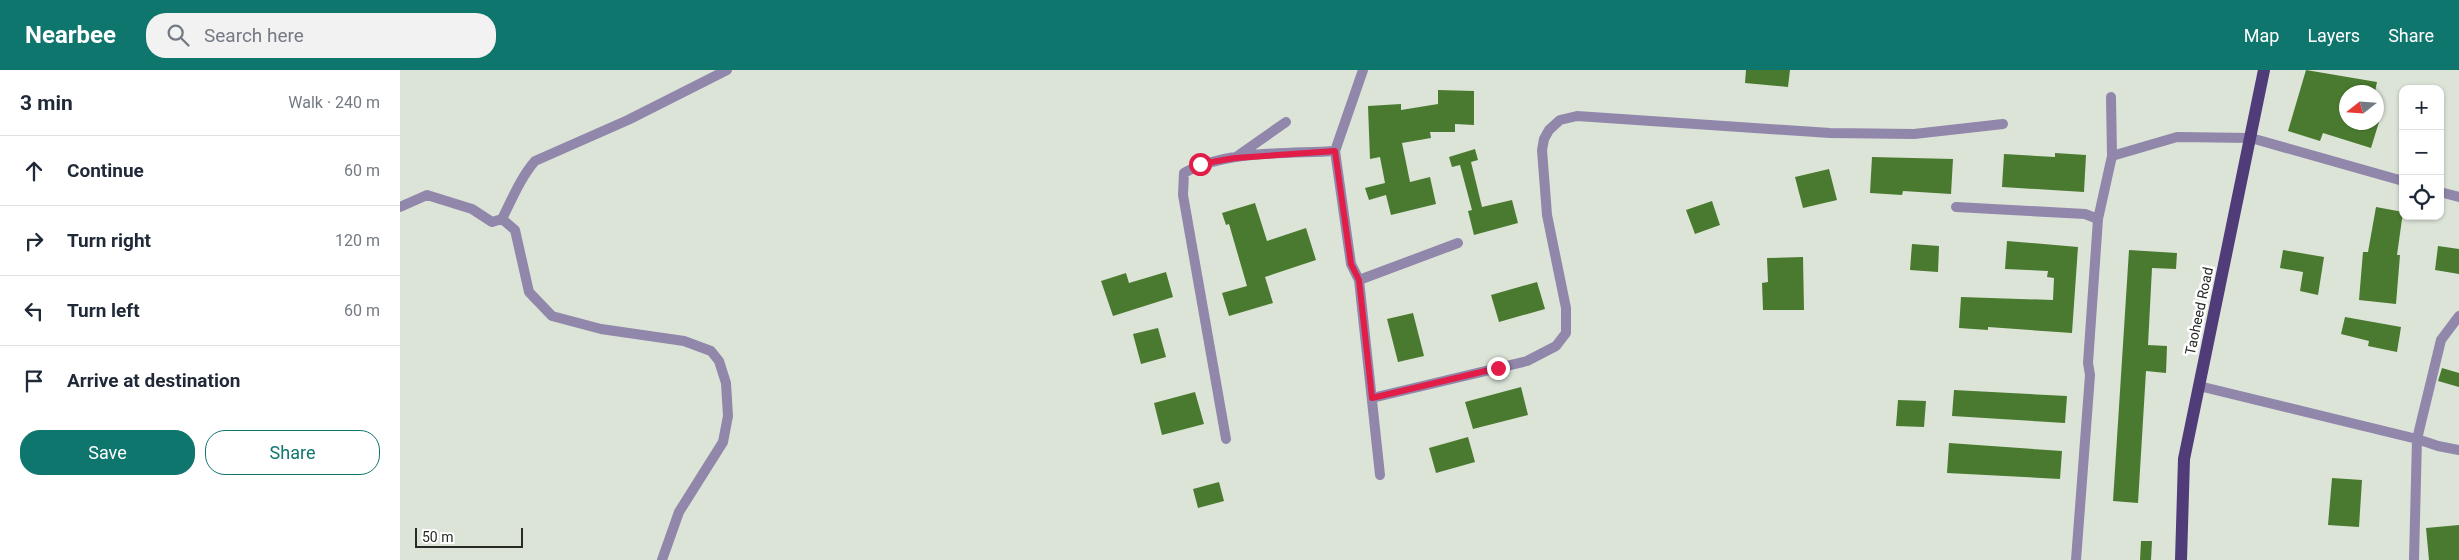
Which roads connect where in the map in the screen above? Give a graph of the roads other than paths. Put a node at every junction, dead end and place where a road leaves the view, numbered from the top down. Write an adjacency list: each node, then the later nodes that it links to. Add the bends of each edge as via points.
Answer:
1 (727, 70): 16 (street, via 628,120 535,161 525,173)
2 (1363, 70): 8 (street)
3 (2264, 70): 7 (main road, Taoheed Road)
4 (2111, 97): 9 (street)
5 (1286, 122): 10 (street)
6 (2004, 124): 22 (street, via 1914,134 1577,116 1560,120 1549,130 1542,150 1547,215 1566,308 1566,334 1556,346 1527,361)
7 (2251, 138): 9 (street, via 2177,137); 11 (street); 21 (main road, Taoheed Road)
8 (1335, 151): 10 (street); 19 (street, via 1351,264)
9 (2112, 156): 17 (street)
10 (1235, 158): 23 (street, via 1200,164 1184,173 1183,195)
11 (2399, 180)
12 (2444, 193): 13 (street)
13 (2459, 197)
14 (400, 207): 16 (street, via 427,195 472,209 492,222)
15 (1956, 207): 17 (street, via 2085,214)
16 (502, 219): 27 (street, via 515,230 529,292 552,316 601,329 684,341 711,351 720,361 726,383 728,416 723,442 680,512)
17 (2098, 220): 28 (street)
18 (1458, 243): 19 (street)
19 (1359, 280): 22 (street)
20 (2459, 316): 24 (street, via 2441,340)
21 (2199, 386): 24 (street); 29 (main road, Taoheed Road, via 2184,459)
22 (1372, 398): 26 (street)
23 (1226, 439)
24 (2417, 440): 25 (street); 30 (street)
25 (2459, 450)
26 (1380, 475)
27 (662, 560)
28 (2076, 560)
29 (2181, 560)
30 (2414, 560)

